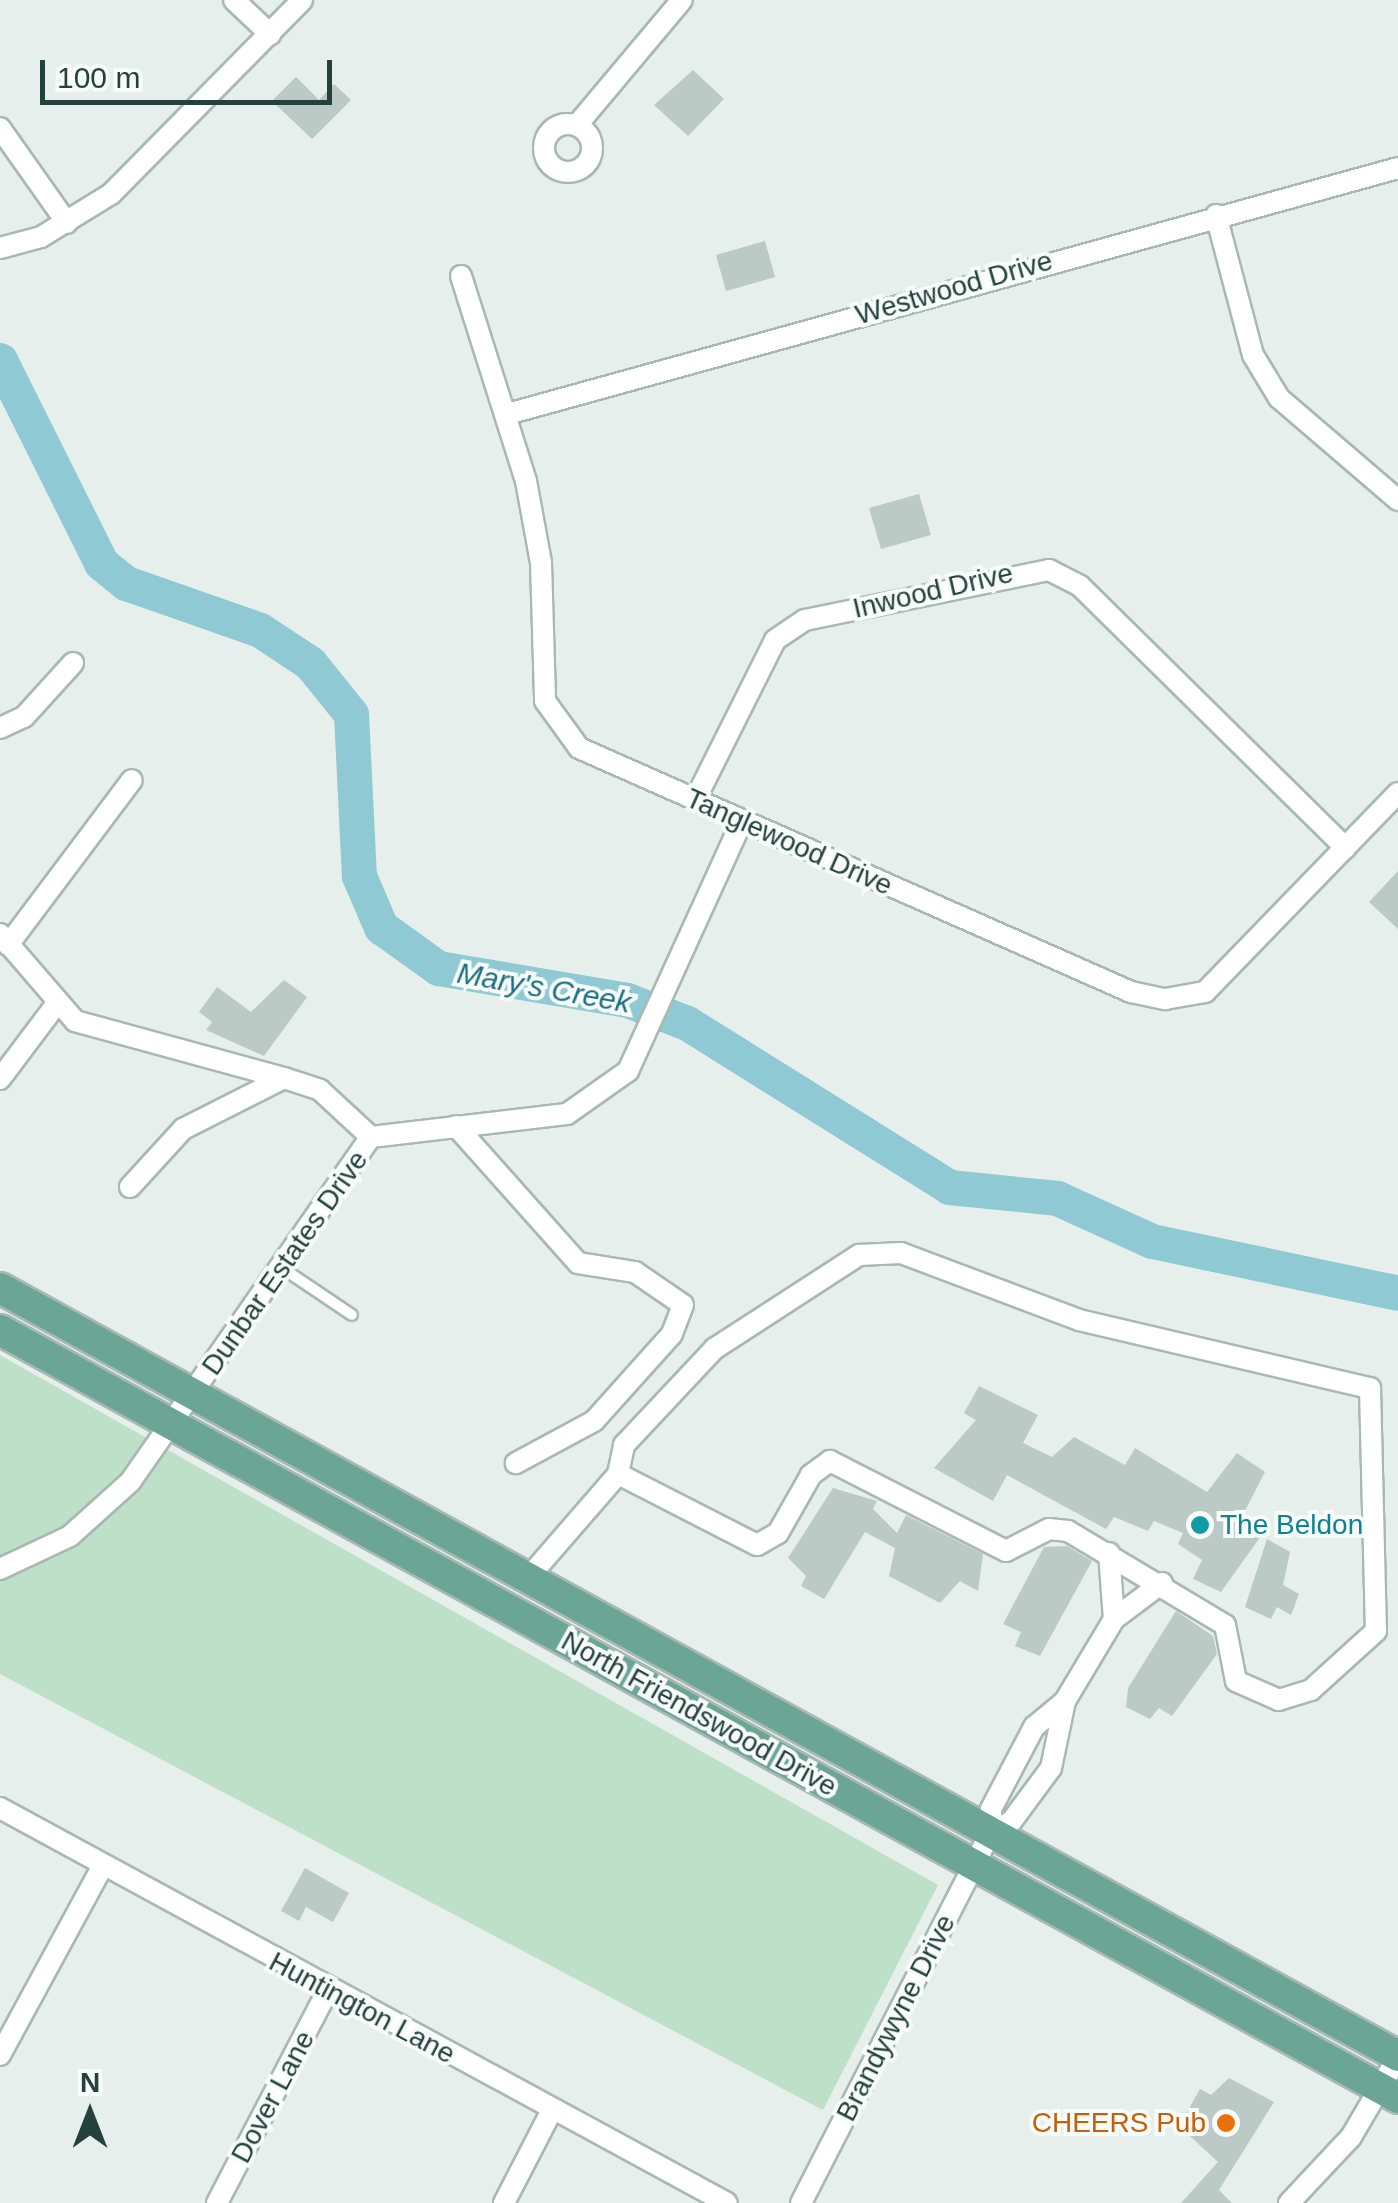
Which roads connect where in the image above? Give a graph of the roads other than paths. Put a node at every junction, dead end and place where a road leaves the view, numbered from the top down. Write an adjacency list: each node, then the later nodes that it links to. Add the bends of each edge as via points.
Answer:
1 (234, 0): 4 (street)
2 (302, 0): 4 (street)
3 (682, 0): 5 (street)
4 (270, 34): 9 (street, via 143,167)
5 (577, 125)
6 (0, 128): 9 (street)
7 (1398, 168): 8 (street, Westwood Drive)
8 (1216, 216): 12 (street, Westwood Drive); 13 (street, via 1253,355 1278,398)
9 (67, 222): 10 (street)
10 (0, 248)
11 (461, 276): 12 (street, Tanglewood Drive)
12 (510, 413): 18 (street, Tanglewood Drive, via 541,563 544,701 578,748)
13 (1398, 500)
14 (74, 663): 15 (street, via 24,717)
15 (0, 728)
16 (132, 780): 21 (street)
17 (1398, 793): 20 (street, Tanglewood Drive)
18 (695, 800): 19 (street, Tanglewood Drive); 20 (street, Inwood Drive, via 774,640 805,620 1048,570 1080,586)
19 (742, 820): 20 (street, Tanglewood Drive, via 1131,992 1165,998 1205,992); 25 (street, Dunbar Estates Drive, via 628,1071 567,1114)
20 (1346, 848)
21 (4, 939): 22 (street)
22 (58, 1002): 23 (street, via 75,1021 128,1039); 24 (street)
23 (284, 1078): 26 (street, via 320,1090); 27 (street, via 182,1129)
24 (0, 1079)
25 (456, 1126): 26 (street, Dunbar Estates Drive); 34 (street, via 578,1263 636,1272 683,1305 672,1334 594,1421)
26 (371, 1138): 28 (street, Dunbar Estates Drive)
27 (130, 1187)
28 (282, 1268): 30 (lane); 32 (street, Dunbar Estates Drive)
29 (0, 1288): 32 (main road, North Friendswood Drive)
30 (352, 1315)
31 (0, 1330): 33 (main road, North Friendswood Drive)
32 (194, 1394): 33 (street, Dunbar Estates Drive); 38 (main road, North Friendswood Drive)
33 (172, 1425): 37 (street, Dunbar Estates Drive, via 130,1482 70,1536); 45 (main road, North Friendswood Drive)
34 (516, 1463)
35 (618, 1474): 36 (street, via 757,1544 778,1533 817,1466 844,1463 1006,1551 1050,1529); 38 (street); 39 (street, via 624,1445 714,1349 859,1255 901,1253 1078,1320 1370,1388 1376,1631 1311,1690 1280,1700 1236,1681 1224,1625)
36 (1108, 1553): 39 (street); 40 (street)
37 (0, 1568)
38 (528, 1578): 43 (main road, North Friendswood Drive)
39 (1162, 1583): 40 (street)
40 (1114, 1619): 41 (street)
41 (1065, 1702): 43 (street, via 1034,1727 991,1808); 43 (street, via 1051,1768 1012,1822)
42 (0, 1808): 44 (street, Huntington Lane)
43 (991, 1832): 45 (street, Brandywyne Drive); 48 (main road, North Friendswood Drive)
44 (102, 1865): 46 (street, Huntington Lane); 47 (street)
45 (973, 1866): 49 (main road, North Friendswood Drive); 54 (street, Brandywyne Drive)
46 (328, 1990): 50 (street, Huntington Lane); 51 (street, Dover Lane)
47 (0, 2055)
48 (1398, 2057): 49 (street)
49 (1389, 2093): 55 (street)
50 (552, 2110): 52 (street); 53 (street, Huntington Lane)
51 (217, 2203)
52 (504, 2203)
53 (727, 2203)
54 (802, 2203)
55 (1289, 2203)

